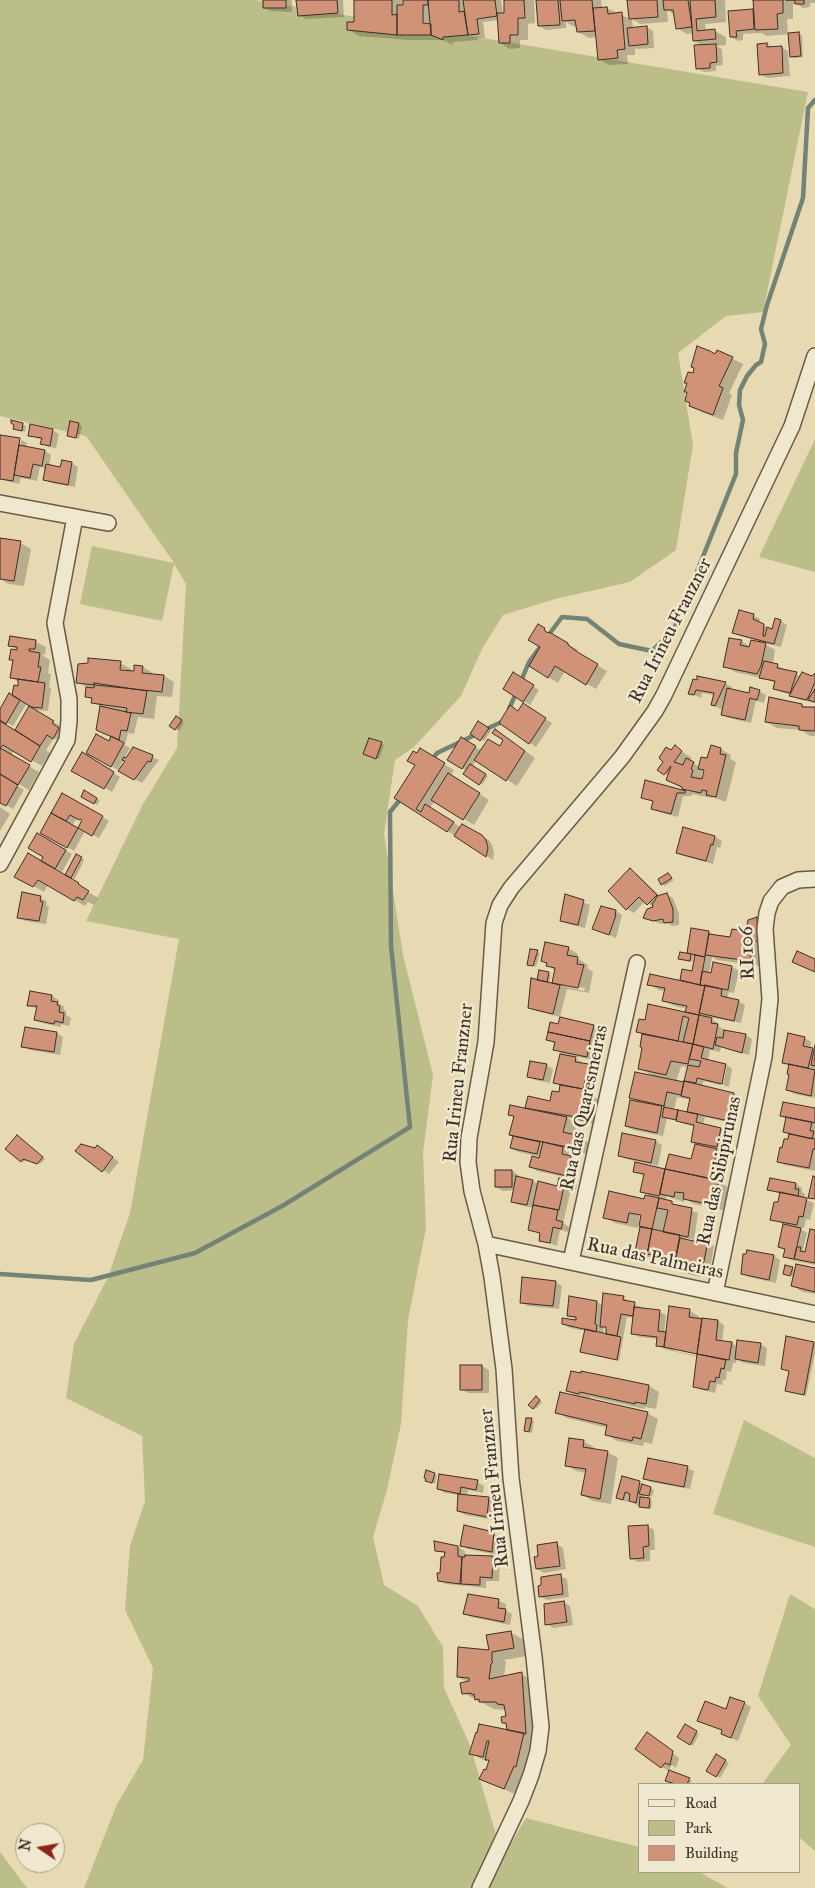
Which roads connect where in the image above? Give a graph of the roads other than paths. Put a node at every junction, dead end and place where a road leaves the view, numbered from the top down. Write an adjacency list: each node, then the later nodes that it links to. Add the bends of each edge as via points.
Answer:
1 (815, 356): 9 (street, Rua Irineu Franzner, via 792,426 660,703 622,757 500,905 494,923 486,1042 468,1162)
2 (0, 503): 3 (street)
3 (75, 517): 4 (street); 5 (street, via 55,623 69,699 67,740)
4 (108, 523)
5 (0, 864)
6 (815, 880): 8 (street, RI 106, via 798,880 782,887 767,913 765,929 770,999)
7 (637, 963): 10 (street, Rua das Quaresmeiras)
8 (764, 1057): 11 (street, Rua das Sibipirunas)
9 (486, 1244): 10 (street, Rua das Palmeiras); 13 (street, Rua Irineu Franzner, via 504,1369 511,1478 541,1727 531,1775)
10 (571, 1261): 11 (street, Rua das Palmeiras)
11 (714, 1293): 12 (street, Rua das Palmeiras)
12 (815, 1314)
13 (480, 1888)

